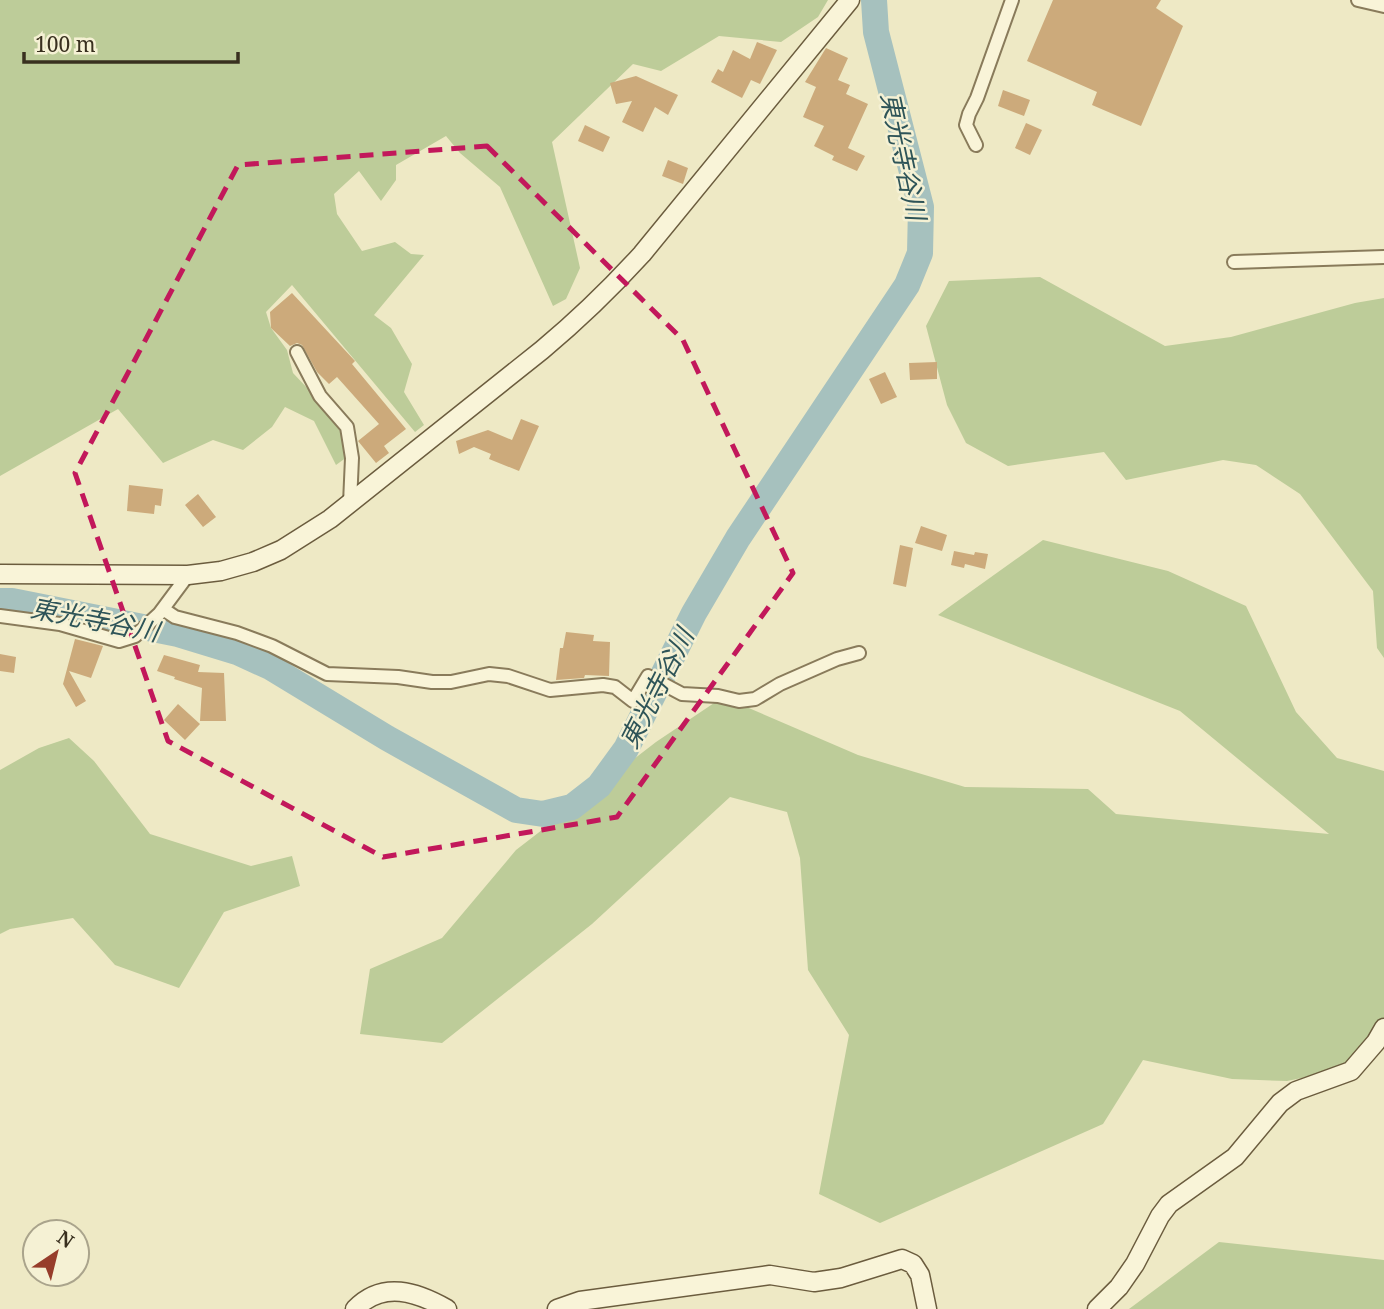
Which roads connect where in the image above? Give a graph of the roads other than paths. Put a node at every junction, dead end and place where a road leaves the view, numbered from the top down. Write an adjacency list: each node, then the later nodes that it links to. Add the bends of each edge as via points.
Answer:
1 (850, 0): 9 (street, via 614,286 560,335)
2 (1012, 0): 5 (street, via 969,114 967,125)
3 (1358, 0): 4 (street)
4 (1384, 6)
5 (976, 145)
6 (1384, 257): 7 (street)
7 (1234, 262)
8 (297, 352): 9 (street, via 320,397 347,427 352,458)
9 (350, 503): 11 (street, via 281,550 221,571)
10 (0, 574): 11 (street)
11 (188, 575): 12 (street)
12 (161, 611): 13 (street, via 135,636 119,640 60,624); 14 (street, via 272,646 327,674 451,682 489,674 550,690 615,687 633,701 648,676 682,694 755,699 780,684)
13 (0, 616)
14 (859, 653)
15 (1384, 1028): 20 (street, via 1351,1071 1296,1091 1280,1103 1235,1157 1169,1204 1135,1264)
16 (355, 1309): 17 (street, via 378,1295 398,1290)
17 (447, 1309)
18 (557, 1309): 19 (street, via 580,1301 771,1275 814,1282 902,1259 913,1264 920,1275)
19 (927, 1309)
20 (1097, 1309)

